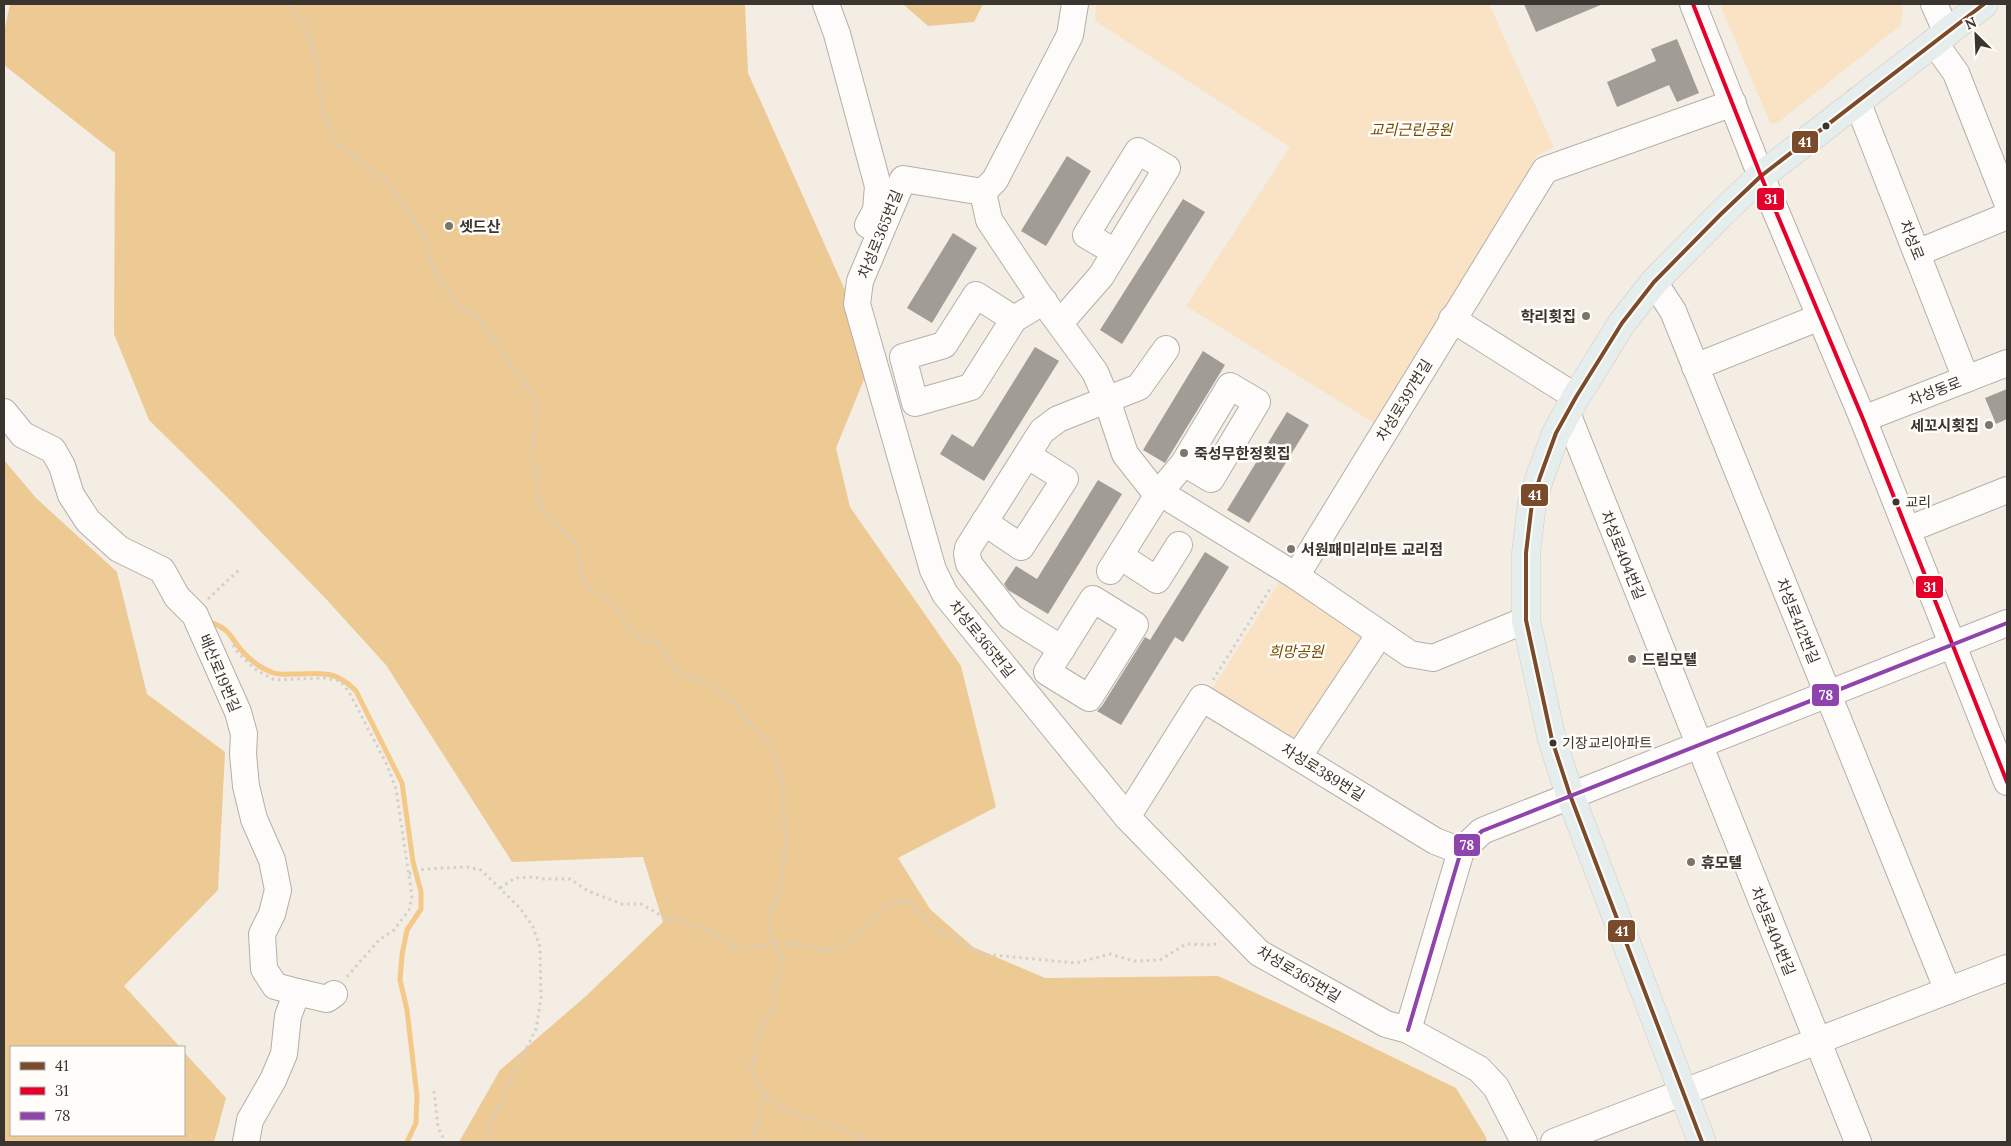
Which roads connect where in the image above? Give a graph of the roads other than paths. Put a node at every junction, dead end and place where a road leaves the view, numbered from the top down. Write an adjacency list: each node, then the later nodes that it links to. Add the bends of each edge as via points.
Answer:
1 (826, 4): 15 (street, via 878,186 876,210 858,244)
2 (1075, 4): 10 (street, via 1070,36 995,180)
3 (1693, 4): 8 (street)
4 (1934, 4): 6 (street)
5 (1984, 4): 6 (main road)
6 (1940, 38): 7 (main road); 11 (street)
7 (1857, 101): 9 (main road); 14 (street, 차성로)
8 (1732, 103): 9 (street); 20 (street, 차성로397번길, via 1545,170)
9 (1761, 176): 16 (main road); 18 (street)
10 (983, 192): 15 (street, 차성로365번길, via 903,179); 17 (street, via 989,220)
11 (2007, 202)
12 (2007, 216): 14 (street)
13 (1115, 252): 21 (street, via 1101,276)
14 (1917, 253): 25 (street, 차성로)
15 (860, 281): 49 (street, 차성로365번길, via 857,304 939,583)
16 (1654, 282): 24 (street, 차성로412번길, via 1672,311); 27 (main road, via 1622,323)
17 (1044, 301): 19 (street); 21 (street)
18 (1820, 317): 24 (street); 29 (street)
19 (1014, 319): 19 (street, via 976,295 944,345 903,357 916,403 971,387)
20 (1452, 319): 27 (street); 37 (street, 차성로397번길)
21 (1060, 323): 26 (street, via 1095,372)
22 (1166, 349): 26 (street, via 1139,387)
23 (2007, 363): 25 (street, 차성동로)
24 (1695, 367): 43 (street, 차성로412번길)
25 (1966, 379): 29 (street, 차성동로)
26 (1107, 400): 30 (street, via 1049,424); 33 (street, via 1125,454)
27 (1571, 405): 38 (main road, via 1548,452 1532,503 1526,553); 44 (street, 차성로404번길)
28 (4, 412): 53 (street, 배산로19번길, via 23,435 53,450 71,495 88,521 118,549 162,570 177,597 197,620 238,712 244,734 246,786 254,819 272,860 278,890 272,914 262,934 264,969 275,986)
29 (1863, 419): 35 (street)
30 (1027, 455): 34 (street); 34 (street, via 1065,479 1046,509 1021,547)
31 (1184, 463): 33 (street)
32 (2007, 490): 35 (street)
33 (1159, 493): 36 (street, via 1115,564 1157,580); 37 (street)
34 (984, 522): 42 (street, via 968,548 969,564 1012,617)
35 (1907, 530): 41 (street)
36 (1180, 545)
37 (1289, 572): 40 (street)
38 (1526, 620): 40 (street, via 1433,658 1410,654); 48 (main road, via 1552,740)
39 (2007, 623): 41 (street)
40 (1380, 634): 46 (street)
41 (1952, 644): 43 (street); 45 (street)
42 (1062, 649)
43 (1827, 694): 44 (street); 52 (street, 차성로412번길)
44 (1698, 744): 48 (street); 56 (street, 차성로404번길)
45 (2001, 747): 47 (street)
46 (1298, 756): 49 (street, 차성로389번길, via 1202,698); 50 (street, 차성로389번길, via 1436,841)
47 (2007, 782)
48 (1570, 795): 50 (street, via 1482,831); 57 (main road)
49 (1127, 817): 55 (street, 차성로365번길, via 1259,953 1386,1024)
50 (1461, 851): 55 (street)
51 (2007, 968): 52 (street)
52 (1948, 991): 56 (street)
53 (297, 992): 54 (street, 배산로19번길, via 327,999); 58 (street, via 288,1016 284,1054 250,1120)
54 (334, 994)
55 (1408, 1030): 59 (street, 차성로365번길, via 1488,1077)
56 (1817, 1041): 57 (street); 62 (street, 차성로404번길)
57 (1682, 1092): 60 (street); 61 (main road)
58 (246, 1142)
59 (1524, 1142)
60 (1554, 1142)
61 (1702, 1142)
62 (1858, 1142)

